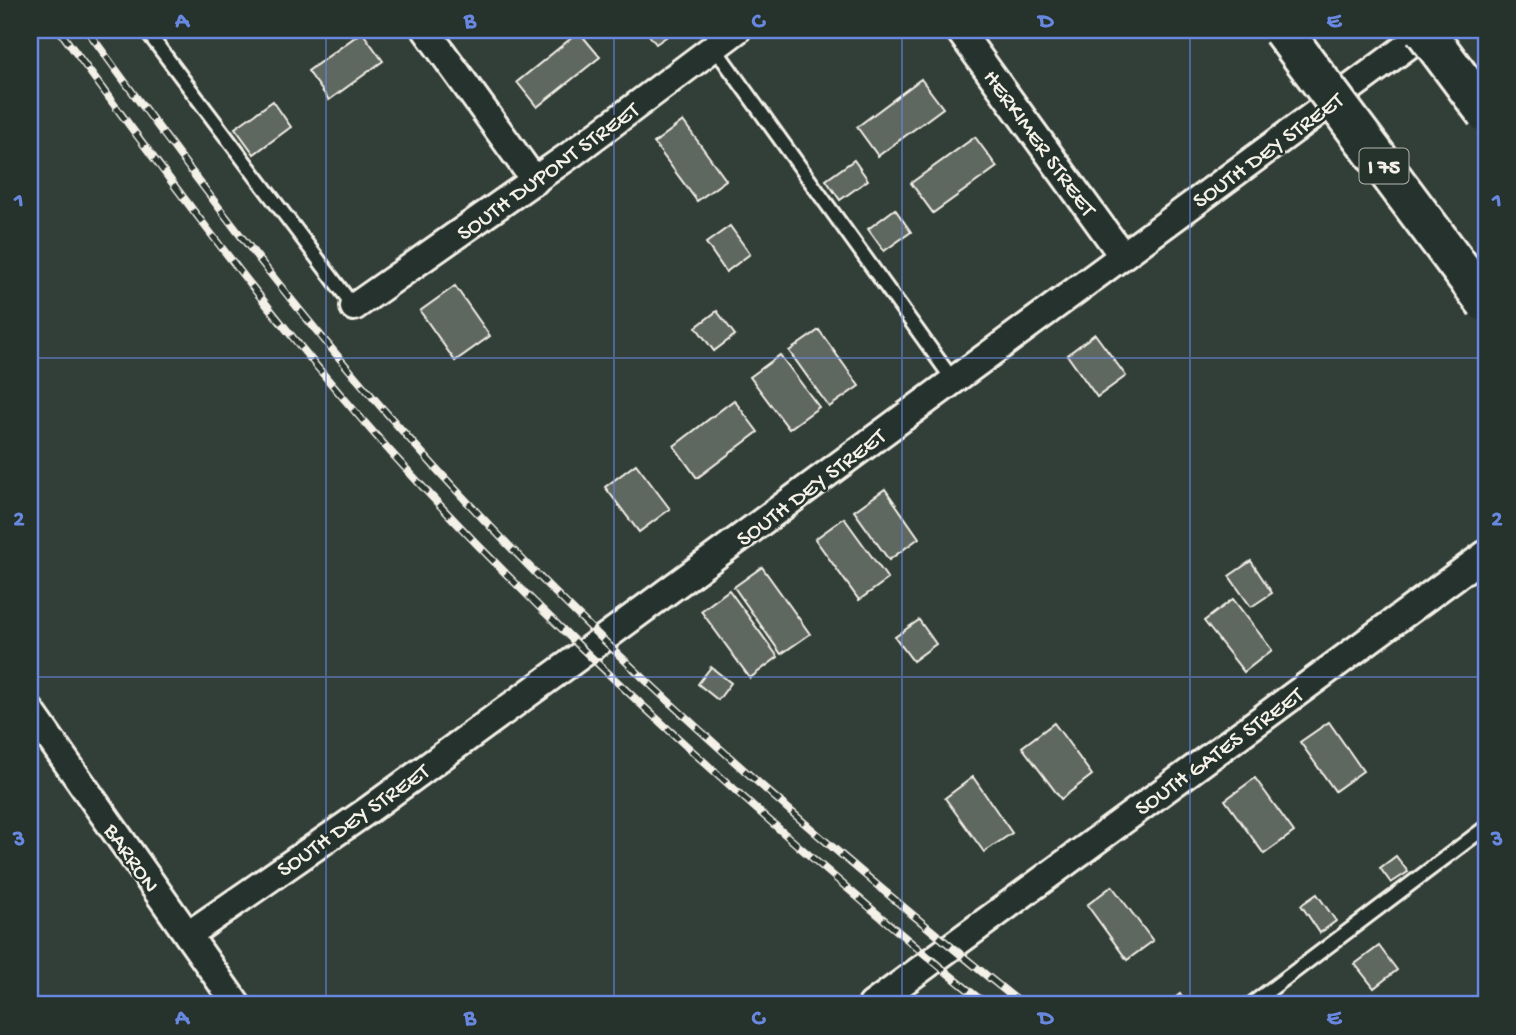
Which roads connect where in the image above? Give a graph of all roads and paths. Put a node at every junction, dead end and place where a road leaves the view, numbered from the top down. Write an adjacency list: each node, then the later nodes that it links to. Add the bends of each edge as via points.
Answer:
1 (146, 30): 12 (lane)
2 (426, 30): 9 (street)
3 (737, 30): 7 (street, SOUTH DUPONT STREET)
4 (959, 30): 10 (street, HERKIMER STREET)
5 (1282, 30): 11 (highway, I 75, bridge)
6 (1427, 30): 8 (highway, bridge); 10 (street, SOUTH DEY STREET)
7 (714, 47): 9 (street, SOUTH DUPONT STREET); 13 (lane)
8 (1486, 113)
9 (535, 181): 12 (street, SOUTH DUPONT STREET)
10 (1122, 255): 13 (street, SOUTH DEY STREET)
11 (1486, 303)
12 (354, 307)
13 (953, 380): 17 (street, SOUTH DEY STREET, via 367,811)
14 (1486, 554): 18 (street, SOUTH GATES STREET, via 950,947)
15 (30, 710): 17 (street, BARRON)
16 (1486, 827): 20 (lane)
17 (188, 935): 19 (street, BARRON)
18 (888, 1001)
19 (237, 1005)
20 (1250, 1005)

